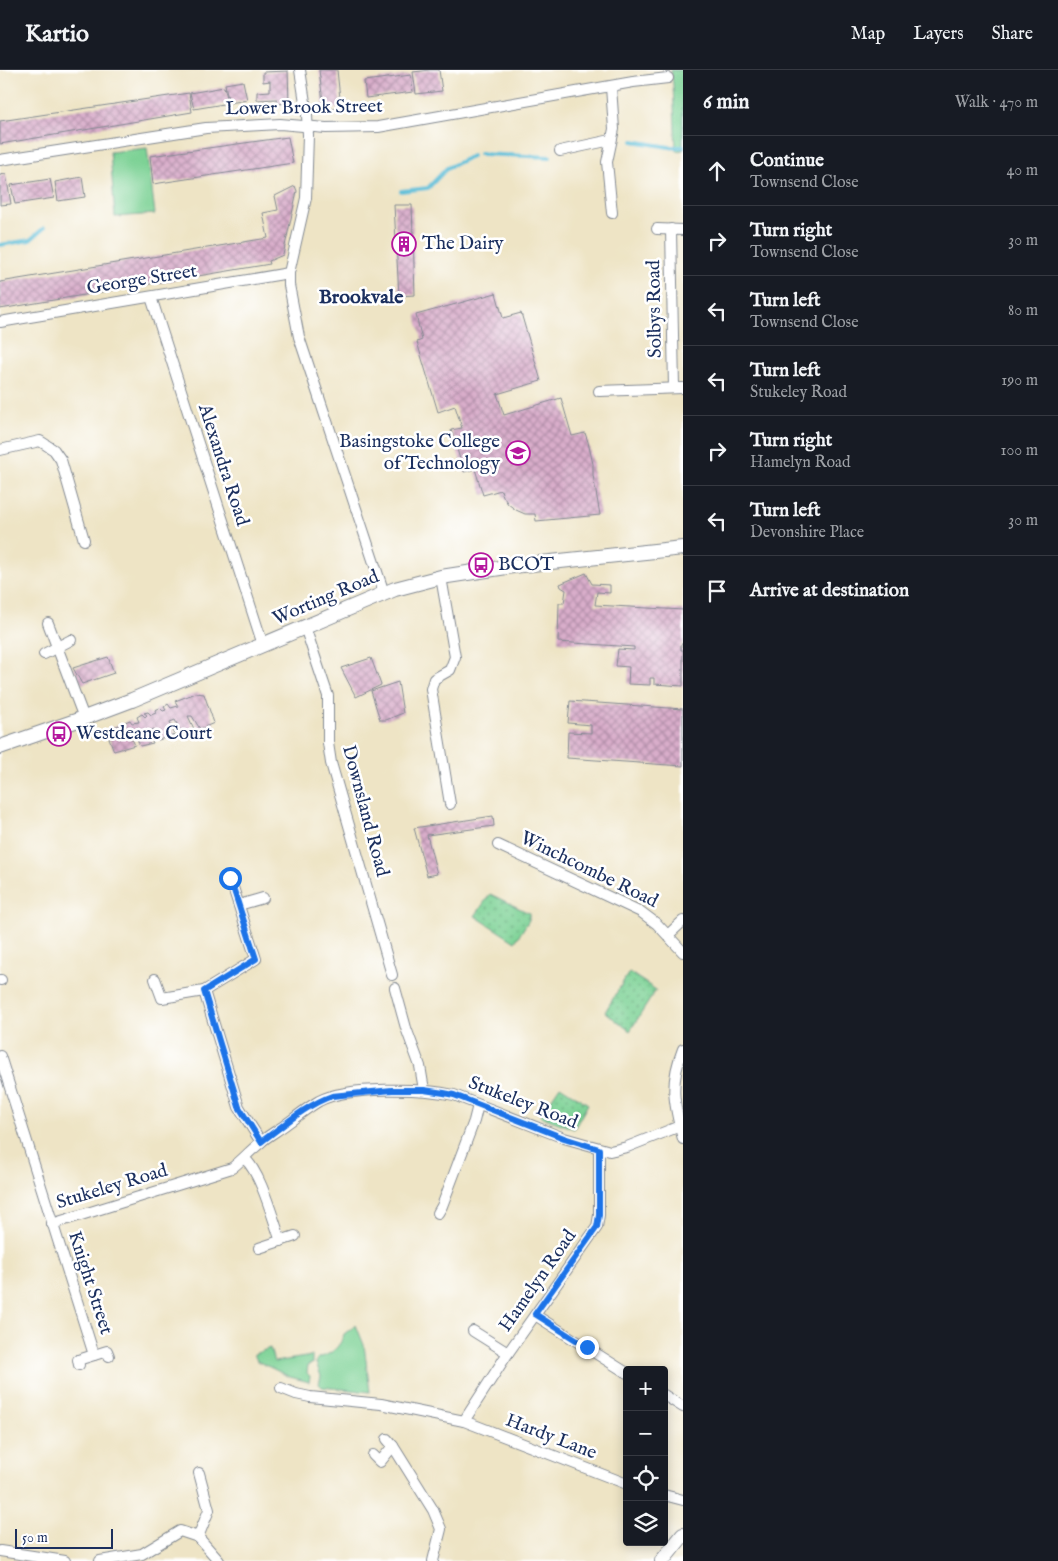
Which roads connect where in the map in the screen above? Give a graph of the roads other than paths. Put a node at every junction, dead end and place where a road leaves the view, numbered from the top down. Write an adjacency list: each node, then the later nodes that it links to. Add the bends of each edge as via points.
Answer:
1 (300, 70): 4 (street)
2 (668, 78): 3 (street, Lower Brook Street)
3 (612, 87): 4 (street, Lower Brook Street, via 378,127); 5 (street)
4 (307, 126): 7 (street, Lower Brook Street, via 280,124 206,128); 12 (street, via 306,198)
5 (612, 140): 6 (street); 8 (street, via 607,162)
6 (560, 151)
7 (0, 160)
8 (612, 213)
9 (657, 229): 10 (street)
10 (671, 229): 11 (street); 15 (street, Solbys Road)
11 (683, 230)
12 (289, 274): 13 (street, George Street); 21 (street, via 299,337)
13 (151, 297): 14 (street, George Street); 25 (street, Alexandra Road)
14 (0, 322)
15 (678, 388): 16 (street)
16 (599, 391)
17 (0, 450): 18 (street, via 40,441 54,450 61,460)
18 (84, 540)
19 (683, 548): 20 (street, Worting Road)
20 (441, 576): 21 (street, Worting Road); 30 (street, via 455,657 450,670 434,679 431,689)
21 (384, 593): 23 (street, Worting Road)
22 (48, 623): 26 (street)
23 (305, 627): 25 (street, Worting Road); 38 (street, Downsland Road, via 328,696 331,763)
24 (71, 640): 26 (street)
25 (263, 645): 28 (street, Worting Road)
26 (58, 647): 27 (street); 28 (street)
27 (44, 654)
28 (84, 718): 29 (street, Worting Road)
29 (0, 747)
30 (450, 804)
31 (498, 845): 36 (street, Winchcombe Road, via 641,912)
32 (230, 878): 34 (street)
33 (263, 898): 34 (street)
34 (239, 905): 41 (street, via 256,959)
35 (683, 921): 36 (street)
36 (668, 935): 37 (street, Winchcombe Road)
37 (683, 952)
38 (392, 975)
39 (155, 979): 41 (street, via 162,998)
40 (396, 988): 45 (street)
41 (204, 991): 49 (street, via 239,1107)
42 (683, 1049): 47 (street, via 678,1060 674,1091)
43 (0, 1056): 44 (street, Knight Street)
44 (3, 1081): 53 (street, Knight Street, via 26,1136)
45 (424, 1090): 46 (street, Stukeley Road, via 454,1095); 49 (street, Stukeley Road, via 332,1096 313,1104)
46 (478, 1106): 50 (street, Stukeley Road); 52 (street)
47 (680, 1126): 48 (street); 50 (street, Stukeley Road, via 628,1147 610,1151)
48 (683, 1139)
49 (261, 1142): 51 (street, Stukeley Road)
50 (599, 1149): 57 (street, Hamelyn Road, via 597,1227)
51 (245, 1159): 53 (street, Stukeley Road, via 232,1168); 55 (street, via 258,1179)
52 (438, 1214)
53 (52, 1224): 60 (street, Knight Street)
54 (296, 1236): 55 (street)
55 (281, 1241): 56 (street)
56 (259, 1248)
57 (535, 1314): 59 (street, Hamelyn Road); 63 (street)
58 (473, 1331): 59 (street)
59 (508, 1353): 67 (street, Hamelyn Road)
60 (94, 1355): 61 (street, Knight Street, via 107,1351); 62 (street, Knight Street, via 78,1360)
61 (109, 1356)
62 (79, 1365)
63 (623, 1369)
64 (282, 1388): 67 (street, Hardy Lane, via 310,1398 371,1403)
65 (668, 1398): 66 (street)
66 (683, 1407)
67 (464, 1421): 70 (street, Hardy Lane)
68 (373, 1455): 79 (street, via 380,1462 390,1442 433,1510 441,1529)
69 (199, 1473): 74 (street, via 209,1510)
70 (623, 1482)
71 (668, 1496): 72 (street)
72 (683, 1500)
73 (683, 1535): 80 (street)
74 (198, 1537): 77 (street, via 180,1531 142,1554); 78 (street)
75 (0, 1551): 76 (street)
76 (65, 1561)
77 (100, 1561)
78 (219, 1561)
79 (433, 1561)
80 (662, 1561)

